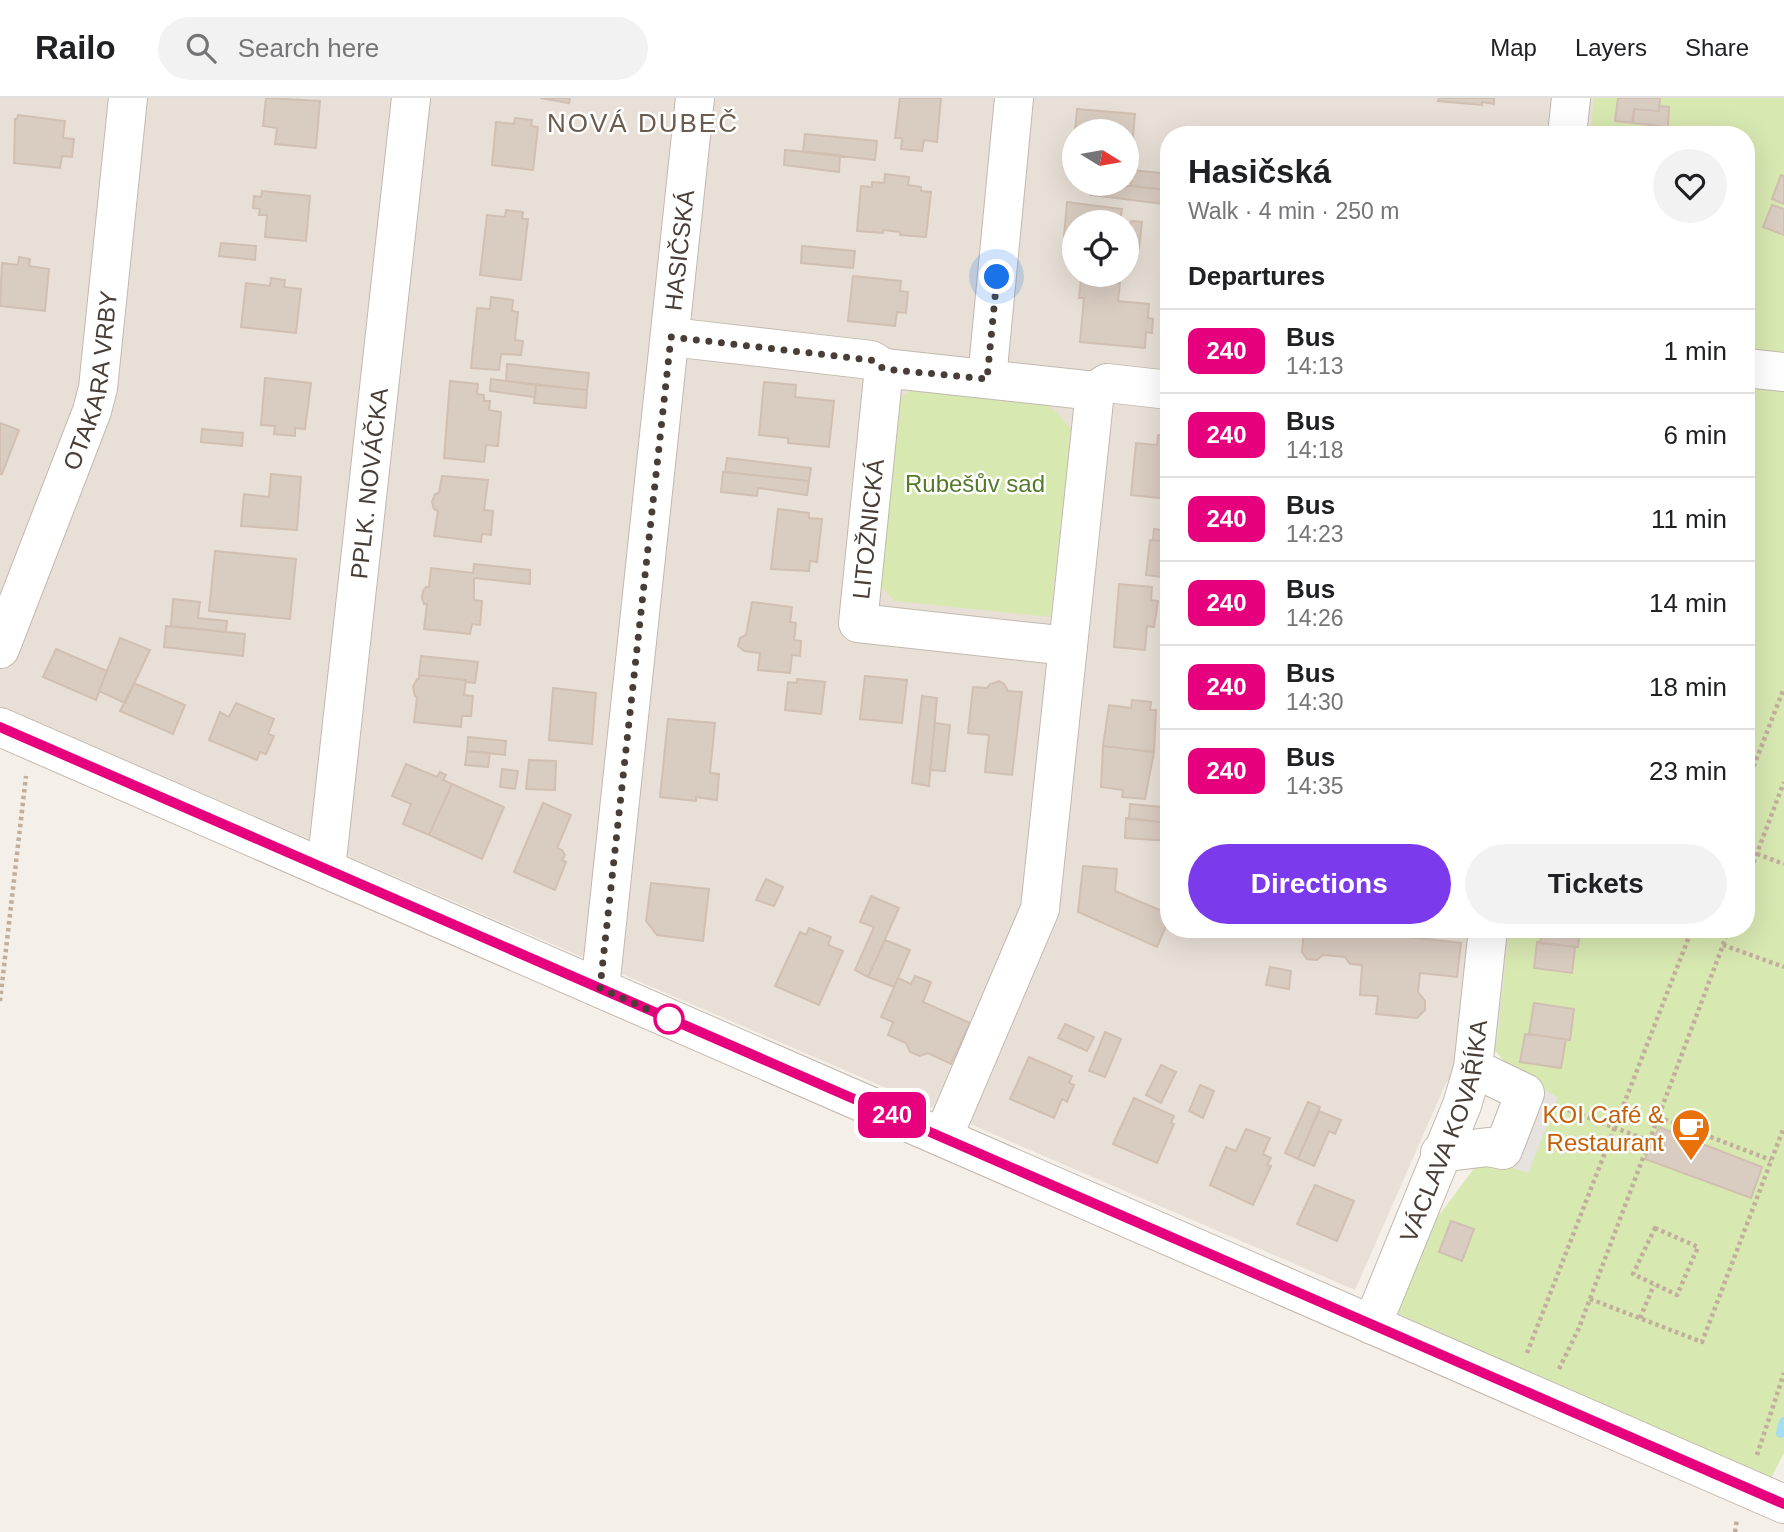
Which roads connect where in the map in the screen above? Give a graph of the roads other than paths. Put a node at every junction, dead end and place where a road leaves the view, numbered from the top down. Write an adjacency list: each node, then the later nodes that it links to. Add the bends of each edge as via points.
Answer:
1 (128, 98): 15 (street, OTAKARA VRBY, via 98,388)
2 (411, 98): 17 (street, PPLK. NOVÁČKA)
3 (695, 98): 7 (street, HASIČSKÁ)
4 (1014, 98): 11 (street)
5 (1571, 98): 6 (street)
6 (1568, 126)
7 (671, 337): 8 (street, via 871,360); 19 (street, HASIČSKÁ)
8 (884, 369): 11 (street); 14 (street, LITOŽNICKÁ, via 858,623)
9 (1755, 369): 10 (street)
10 (1784, 372)
11 (987, 379): 13 (street)
12 (1160, 389): 13 (street, via 1107,383)
13 (1094, 391): 14 (street)
14 (1068, 646): 21 (street, via 1040,909)
15 (0, 649)
16 (10, 732): 17 (street)
17 (326, 869): 19 (street)
18 (1487, 938): 20 (street, VÁCLAVA KOVAŘÍKA)
19 (600, 988): 21 (street)
20 (1472, 1068): 22 (street, VÁCLAVA KOVAŘÍKA, via 1462,1105); 22 (street, via 1525,1093 1503,1150 1488,1147)
21 (943, 1137): 23 (street)
22 (1440, 1153): 23 (street, VÁCLAVA KOVAŘÍKA)
23 (1372, 1325): 24 (street)
24 (1784, 1504)

